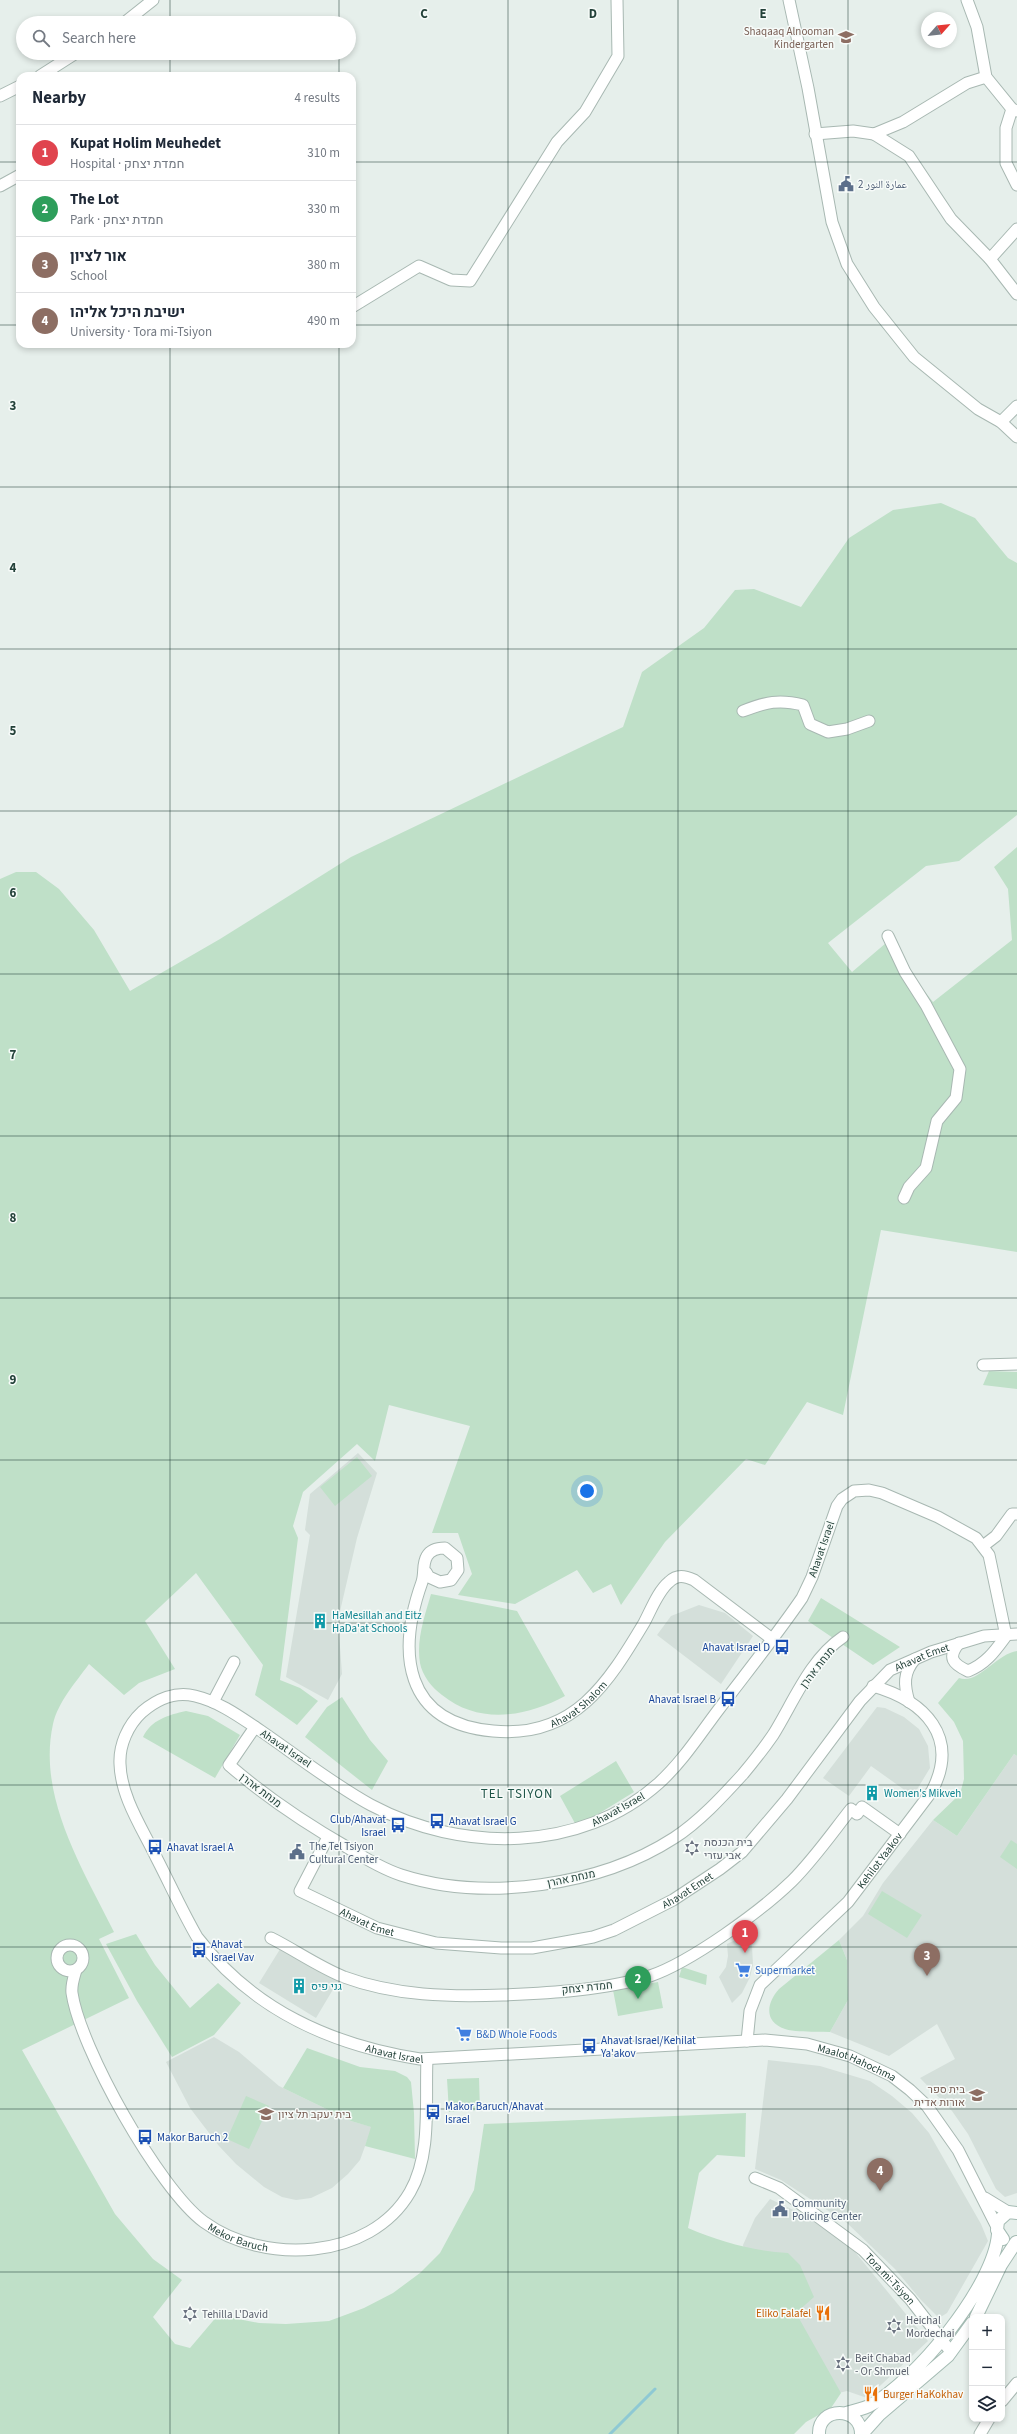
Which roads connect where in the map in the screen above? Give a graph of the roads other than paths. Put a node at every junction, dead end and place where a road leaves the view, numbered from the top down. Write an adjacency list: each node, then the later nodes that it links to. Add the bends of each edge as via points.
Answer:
1 (153, 0): 5 (street)
2 (617, 0): 20 (street, via 618,56 585,112 557,142 470,281 451,280 419,266)
3 (789, 0): 12 (street)
4 (967, 0): 8 (street, via 977,27)
5 (133, 16)
6 (65, 60): 7 (street)
7 (46, 72)
8 (986, 77): 11 (street); 13 (street, via 967,83 903,122)
9 (16, 88): 10 (street)
10 (0, 96)
11 (1014, 110): 15 (street, via 1006,128 1006,163)
12 (815, 134): 13 (street, via 853,131); 22 (street, via 832,222 847,264 874,307 914,356 978,409)
13 (874, 134): 18 (street, via 909,156 924,182 951,218)
14 (16, 177): 16 (street)
15 (1017, 185)
16 (0, 186)
17 (1017, 230): 18 (street)
18 (990, 259): 19 (street)
19 (1017, 294)
20 (356, 305)
21 (1017, 406): 22 (street)
22 (1001, 422): 23 (street)
23 (1017, 437)
24 (743, 711): 25 (street, via 762,703 784,700 803,704 810,724 828,732)
25 (869, 721)
26 (888, 936): 27 (street, via 905,972 960,1069 956,1098 937,1121 926,1168)
27 (904, 1198)
28 (1017, 1364): 29 (street)
29 (982, 1365)
30 (1017, 1514): 31 (street, via 1012,1514 996,1536)
31 (983, 1546): 35 (street, Ahavat Israel, via 993,1568); 37 (street, Ahavat Israel, via 965,1531 912,1505 869,1490 854,1491 837,1506 805,1593)
32 (426, 1572): 33 (street); 33 (street, via 425,1561 430,1552 445,1548 454,1554 459,1564 455,1575 446,1582); 34 (street)
33 (434, 1581): 34 (street)
34 (418, 1595): 37 (street, Ahavat Shalom, via 408,1646 412,1674 418,1689 438,1712 470,1728 493,1732 528,1730 547,1725 586,1704 615,1672 663,1590 675,1577 694,1580)
35 (1012, 1635): 38 (street, Ahavat Emet, via 984,1636); 38 (street, via 980,1666 968,1671 958,1666 952,1658 952,1651)
36 (843, 1637): 46 (street, מנחת אהרן, via 821,1658 772,1736 743,1774 703,1814 674,1838 641,1856 595,1873 562,1881 500,1888 465,1887 400,1875)
37 (772, 1639): 44 (street, Ahavat Israel, via 692,1747 660,1782 605,1818 575,1830 549,1835 499,1839 441,1831 412,1823 369,1804)
38 (959, 1643): 39 (street, Ahavat Emet)
39 (916, 1658): 41 (street, Ahavat Emet, via 890,1670); 43 (street, via 908,1666 906,1675)
40 (234, 1662): 42 (street)
41 (873, 1686): 43 (street, Kehilot Yaakov, via 892,1692); 46 (street, Ahavat Emet, via 787,1799 742,1852 673,1900 614,1930 579,1940 532,1948 501,1948 436,1943 377,1928 300,1891)
42 (213, 1702): 44 (street, Ahavat Israel); 52 (street, Ahavat Israel, via 180,1694 158,1701 137,1717 128,1730 119,1756 128,1799 197,1937 231,1974 288,2016 315,2030 367,2049)
43 (909, 1702): 45 (street, Kehilot Yaakov, via 933,1725 944,1755 932,1792)
44 (255, 1727): 46 (street, מנחת אהרן, via 229,1765 253,1786)
45 (900, 1834): 47 (street, חמדת יצחק, via 862,1808 857,1814 851,1809 792,1881 743,1920 674,1964 651,1975 618,1984 516,1994 441,1997 401,1991 344,1977); 51 (street, Kehilot Yaakov, via 848,1902 760,1985 750,2011)
46 (328, 1837)
47 (271, 1938)
48 (63, 1970): 49 (street); 49 (street, via 58,1964 57,1955 61,1948 69,1945 77,1947 83,1954 82,1963); 50 (street)
49 (76, 1970): 50 (street, Mekor Baruch)
50 (72, 1991): 52 (street, Mekor Baruch, via 76,2012 98,2065 170,2188 204,2222 228,2238 250,2245 284,2250 329,2247 368,2231 386,2219 400,2205 410,2192 421,2164)
51 (747, 2041): 52 (street, Ahavat Israel); 54 (street, Maalot Hahochma, via 807,2044 825,2048 850,2056 892,2076 927,2106 943,2127)
52 (427, 2059)
53 (755, 2178): 60 (street, Tora mi-Tsiyon, via 779,2188 845,2235 878,2264)
54 (980, 2193): 55 (street, Maalot Hahochma); 56 (street, Maalot Hahochma)
55 (1013, 2212): 56 (street, via 1000,2217)
56 (997, 2230): 57 (street, via 1006,2241); 60 (street, via 993,2257 986,2273)
57 (1017, 2242): 58 (street, via 1001,2265)
58 (977, 2314)
59 (969, 2327): 61 (street)
60 (942, 2340): 61 (street, Tora mi-Tsiyon); 64 (street, via 888,2393 869,2406)
61 (951, 2352): 67 (street)
62 (1017, 2384): 63 (street)
63 (1005, 2398)
64 (846, 2413): 66 (street, via 829,2415 820,2425); 67 (street, via 859,2424)
65 (987, 2422): 68 (street)
66 (818, 2433)
67 (861, 2434)
68 (980, 2434)

